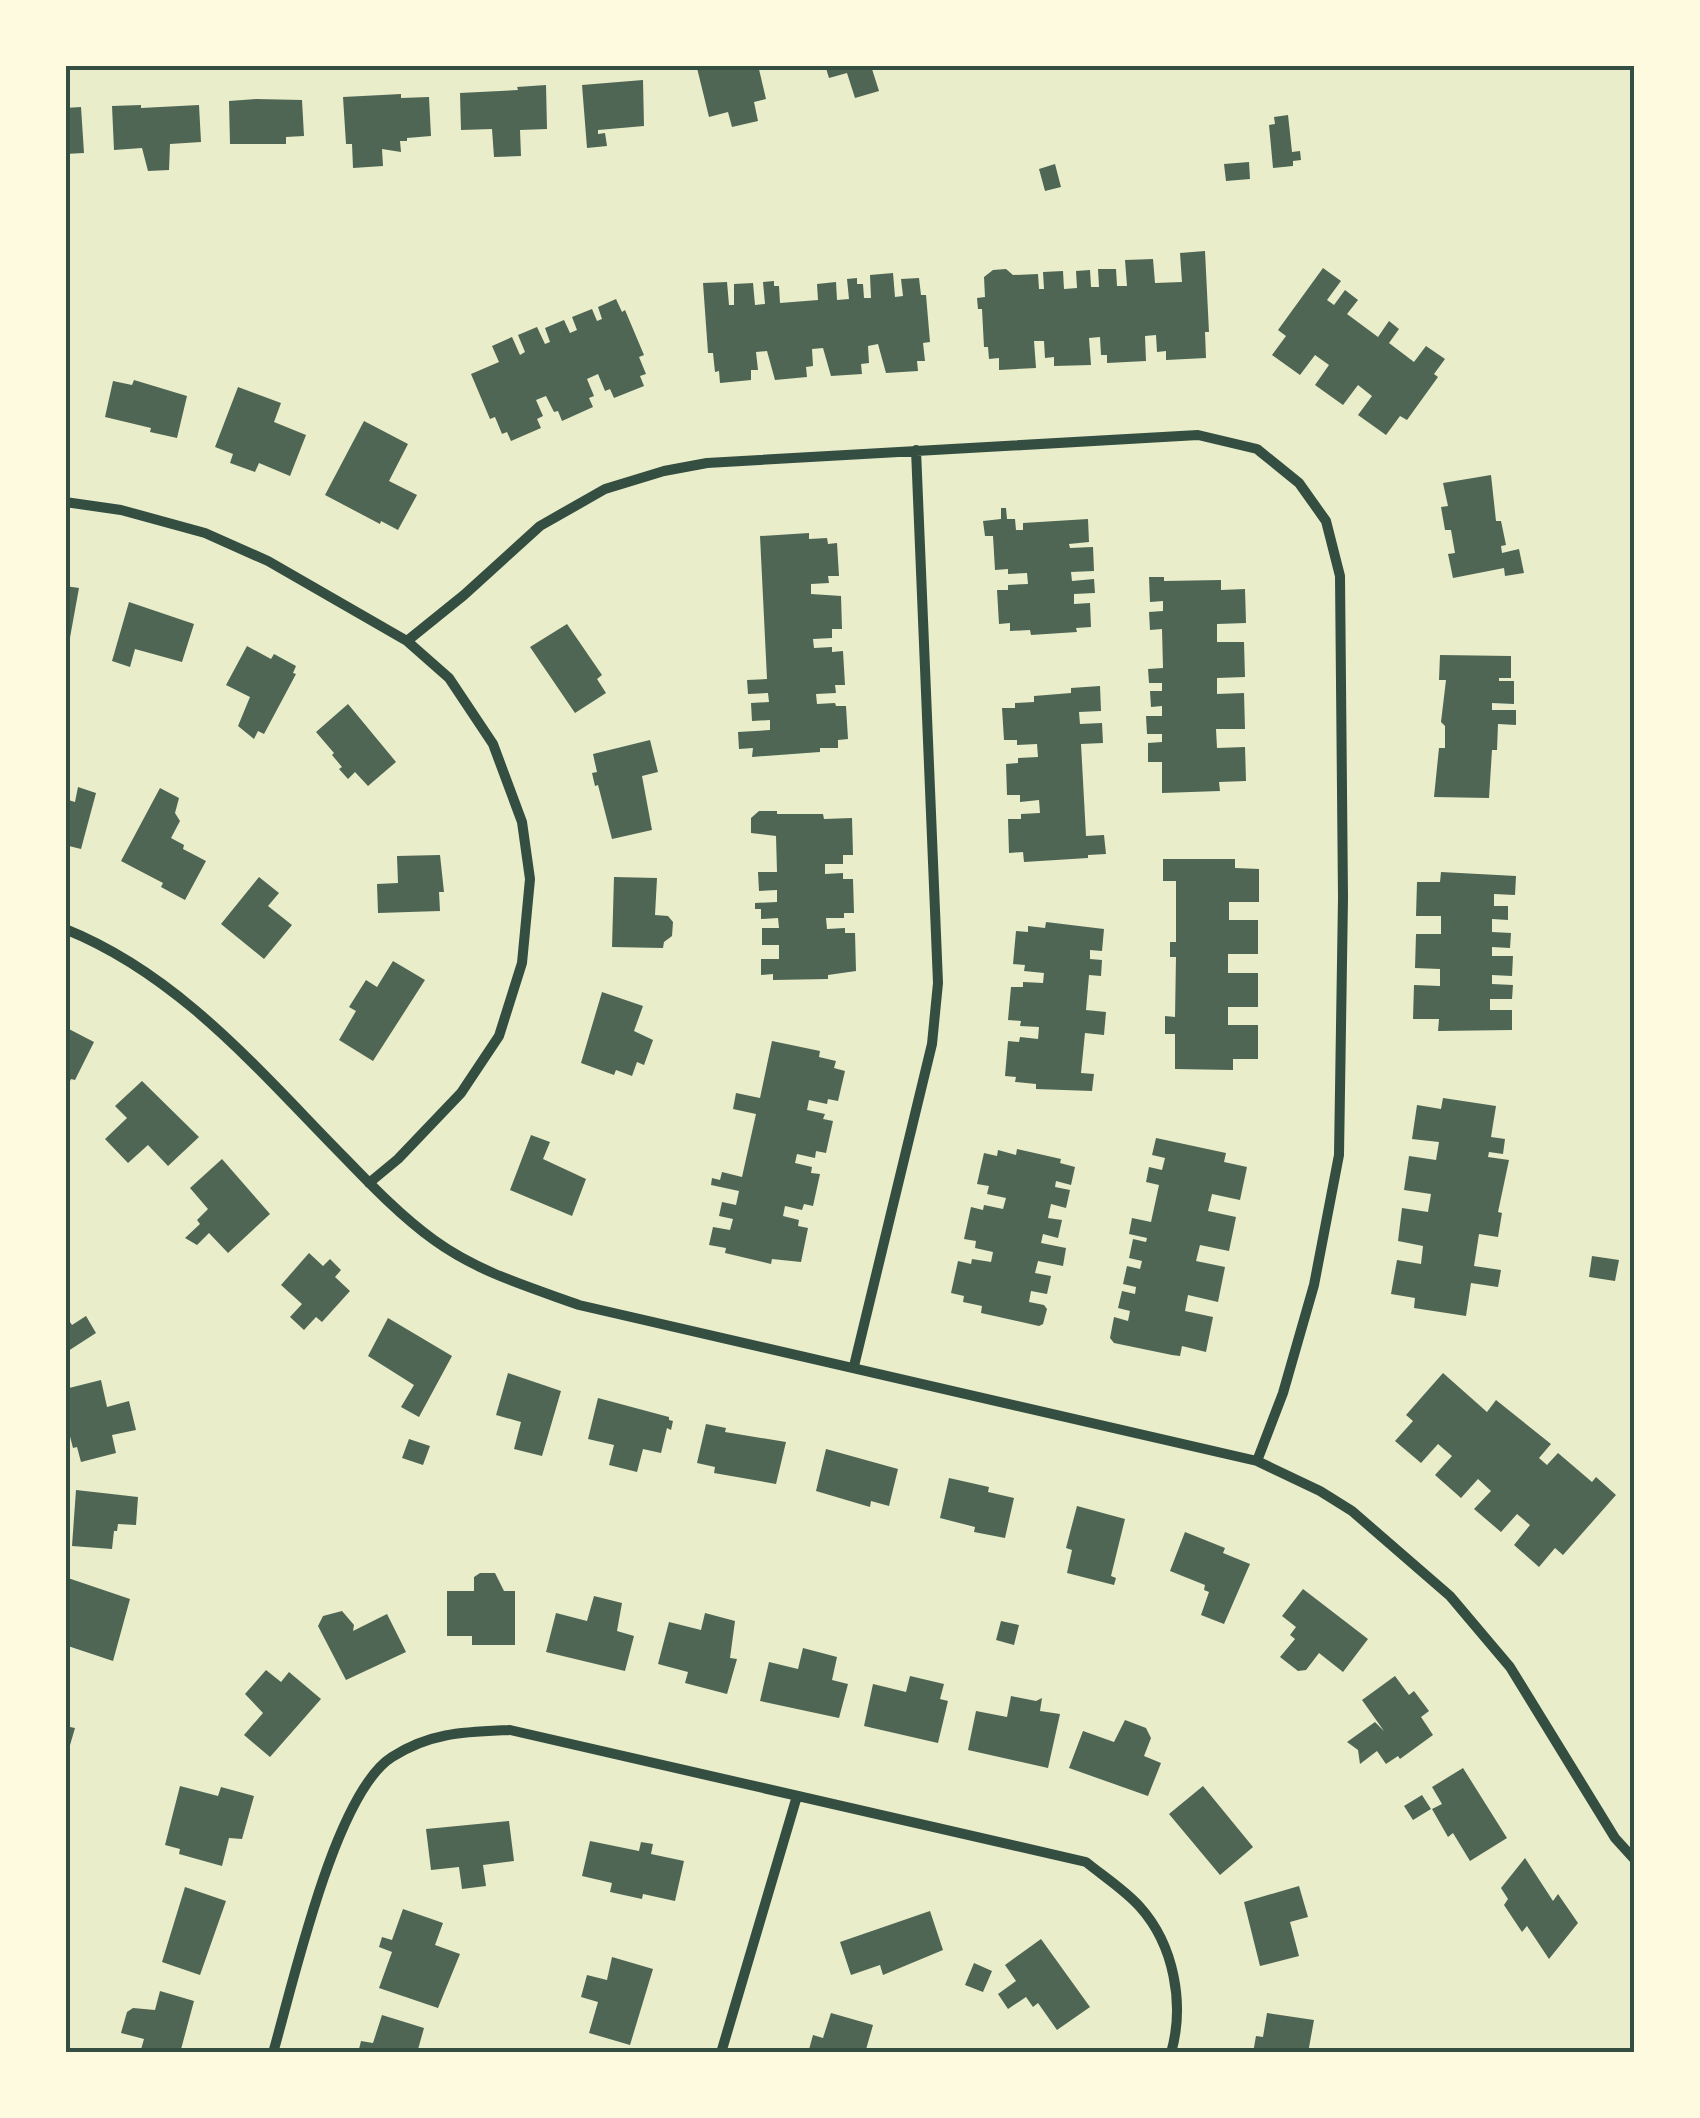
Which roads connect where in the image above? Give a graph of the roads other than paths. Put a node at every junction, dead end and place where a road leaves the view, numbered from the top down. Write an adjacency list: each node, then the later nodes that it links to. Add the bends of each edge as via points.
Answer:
1 (916, 450): 3 (street, via 707,463 604,489 540,526); 6 (street, via 938,983 932,1044); 7 (street, via 1198,435 1257,449 1300,483 1326,520 1340,576 1339,1155 1314,1285)
2 (65, 502): 3 (street, via 205,533 268,561)
3 (407, 641): 5 (street, via 448,678 493,744 522,822 530,879 522,963 499,1036 461,1092)
4 (65, 929): 5 (street, via 134,963 204,1015)
5 (369, 1183): 6 (street, via 433,1240 490,1274 579,1304)
6 (854, 1366): 7 (street)
7 (1257, 1461): 9 (street, via 1352,1512 1450,1596 1510,1667)
8 (797, 1796): 10 (street, via 510,1730 442,1733 391,1757 368,1777 339,1832); 11 (street); 12 (street, via 1086,1862 1139,1906 1164,1943 1177,1994)
9 (1635, 1860)
10 (273, 2053)
11 (721, 2053)
12 (1170, 2053)

